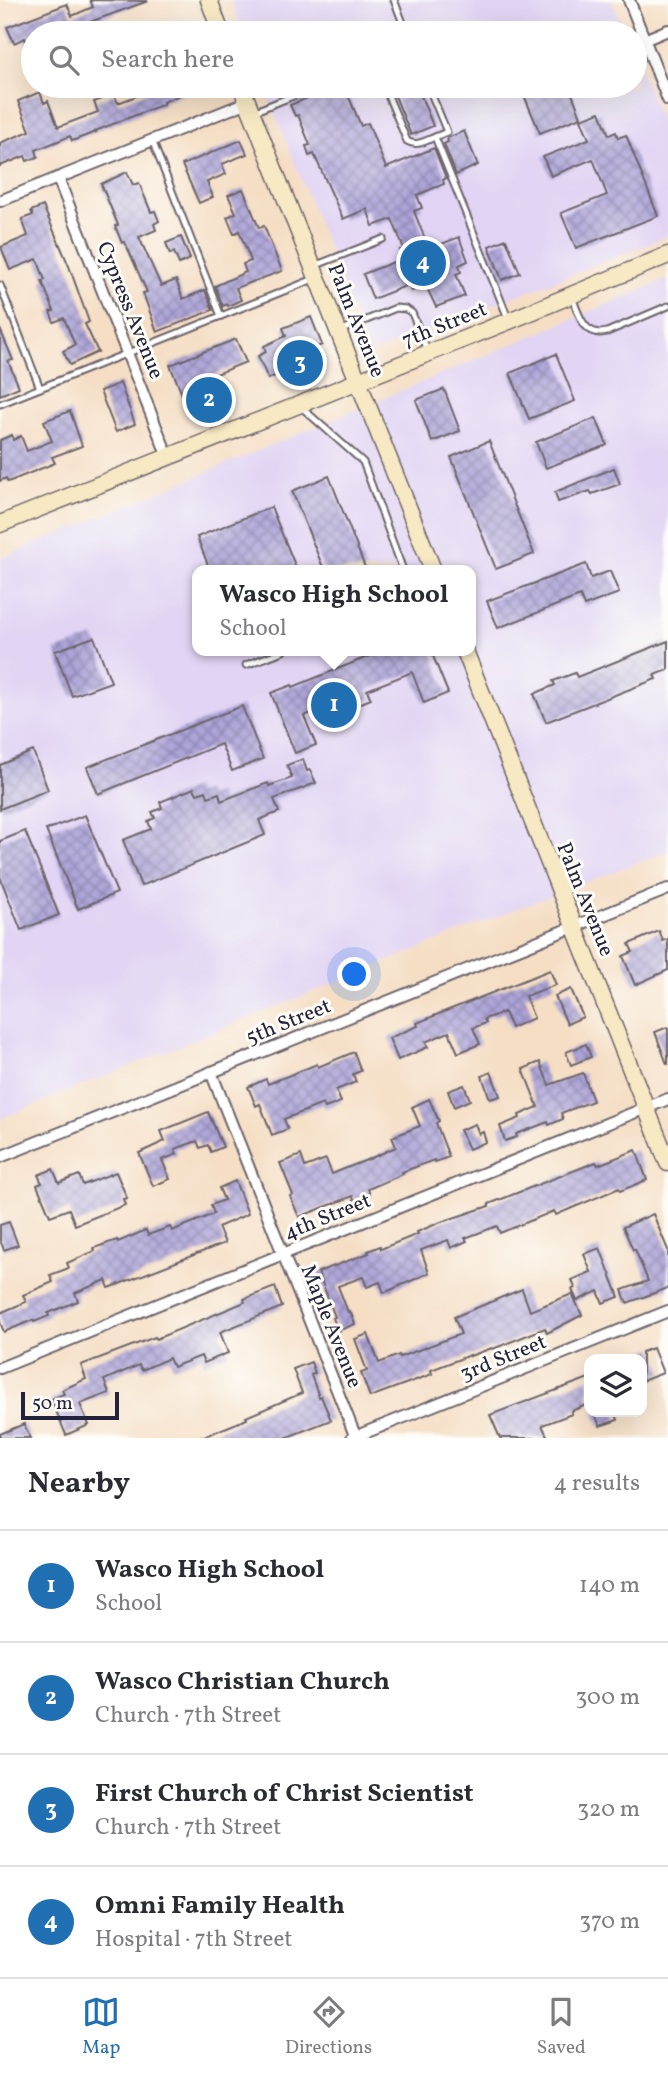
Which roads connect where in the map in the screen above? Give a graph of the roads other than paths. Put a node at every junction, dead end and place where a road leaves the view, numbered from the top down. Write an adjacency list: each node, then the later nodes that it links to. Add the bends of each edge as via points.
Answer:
1 (209, 0): 4 (main road)
2 (394, 0): 5 (lane)
3 (629, 0): 6 (street)
4 (217, 21)
5 (402, 21)
6 (637, 21)
7 (668, 30): 8 (street)
8 (647, 39)
9 (647, 48): 14 (street)
10 (247, 98): 15 (main road, Palm Avenue)
11 (279, 98): 15 (lane)
12 (389, 98): 16 (lane, via 407,141 418,144)
13 (433, 98): 16 (lane, via 447,132)
14 (668, 100)
15 (250, 107): 17 (street); 22 (main road, Palm Avenue)
16 (435, 137): 27 (lane)
17 (152, 140): 18 (street); 26 (lane)
18 (58, 178): 19 (street); 29 (street, Cypress Avenue)
19 (0, 201)
20 (383, 239): 22 (lane)
21 (668, 255): 24 (main road, 7th Street)
22 (315, 272): 26 (lane); 28 (main road, Palm Avenue)
23 (0, 285): 32 (lane)
24 (571, 294): 25 (lane, via 585,326 596,334); 27 (main road, 7th Street)
25 (668, 306)
26 (221, 316): 29 (lane)
27 (509, 321): 30 (main road, 7th Street)
28 (339, 332): 30 (lane, via 406,309 412,313); 31 (main road, Palm Avenue)
29 (127, 353): 32 (lane); 35 (street, Cypress Avenue)
30 (428, 353): 31 (main road, 7th Street)
31 (358, 381): 34 (main road, 7th Street); 38 (main road, Palm Avenue)
32 (40, 388): 33 (lane)
33 (0, 404)
34 (299, 405): 35 (main road, 7th Street); 37 (lane, via 363,462)
35 (168, 457): 36 (main road, 7th Street)
36 (0, 524)
37 (402, 565)
38 (431, 565)
39 (270, 656): 41 (lane)
40 (467, 656): 43 (main road, Palm Avenue)
41 (246, 665)
42 (668, 889): 43 (street, 5th Street)
43 (574, 927): 44 (street, 5th Street); 46 (main road, Palm Avenue)
44 (211, 1073): 47 (street, 5th Street); 49 (street, Maple Avenue)
45 (668, 1099): 46 (street, 4th Street)
46 (646, 1108): 48 (main road, Palm Avenue); 49 (street, 4th Street)
47 (0, 1157)
48 (668, 1163)
49 (283, 1255): 51 (street, 4th Street); 52 (street, Maple Avenue)
50 (668, 1311): 52 (street, 3rd Street)
51 (0, 1368)
52 (354, 1438)

